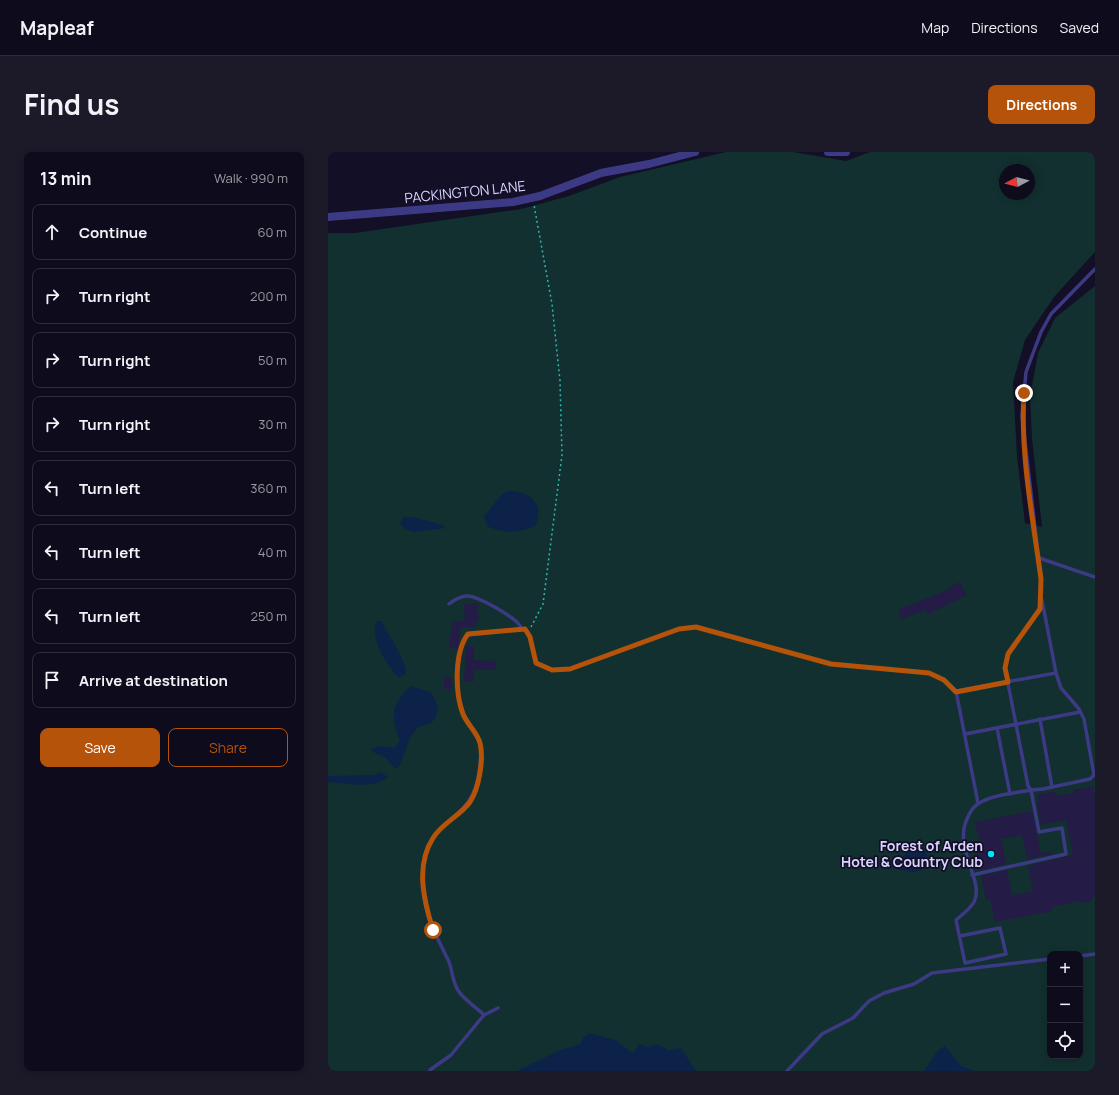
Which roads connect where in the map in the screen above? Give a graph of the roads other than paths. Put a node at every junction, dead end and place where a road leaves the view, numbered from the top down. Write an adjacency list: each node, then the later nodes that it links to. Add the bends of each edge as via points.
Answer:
1 (695, 152): 4 (street, PACKINGTON LANE, via 602,173 540,196 513,202)
2 (828, 152): 3 (street)
3 (846, 152)
4 (328, 217)
5 (1095, 269): 6 (lane, via 1050,314 1026,372 1022,416)
6 (1039, 558): 7 (lane); 8 (lane)
7 (1095, 577)
8 (1042, 598): 11 (lane); 12 (lane, via 1040,609 1008,654 1005,668)
9 (449, 604): 10 (lane, via 467,596 473,598 513,619)
10 (521, 628): 13 (lane, via 528,632 536,663 552,670 570,669 679,629 696,627 831,664 929,673 944,680); 30 (lane, via 468,634 463,641 457,689 464,715 480,742 480,771 469,802 440,828 432,839 424,865 423,886 433,930 450,964 460,994)
11 (1056, 673): 12 (lane); 14 (lane, via 1061,688)
12 (1008, 682): 13 (lane); 16 (lane)
13 (956, 692): 18 (lane)
14 (1080, 712): 15 (lane); 19 (lane, via 1084,719)
15 (1040, 719): 16 (lane); 20 (lane)
16 (1016, 724): 17 (lane); 21 (lane, via 1028,786)
17 (997, 728): 18 (lane); 22 (lane)
18 (965, 734): 23 (lane)
19 (1094, 775): 20 (lane, via 1090,779)
20 (1052, 787): 21 (lane)
21 (1031, 790): 22 (lane); 24 (lane, via 1039,832 1062,828 1066,854)
22 (1010, 794): 23 (lane)
23 (978, 803): 24 (lane, via 973,807 965,823 962,836)
24 (972, 875): 25 (lane, via 976,893 974,902 956,920)
25 (960, 936): 25 (lane, via 965,963 1006,954 1000,928)
26 (1095, 954): 27 (lane)
27 (1083, 956)
28 (1047, 959): 32 (lane, via 932,973 914,984 884,993 869,1001 854,1018 822,1034)
29 (498, 1008): 30 (lane)
30 (484, 1015): 31 (lane, via 450,1055)
31 (430, 1070)
32 (787, 1071)

